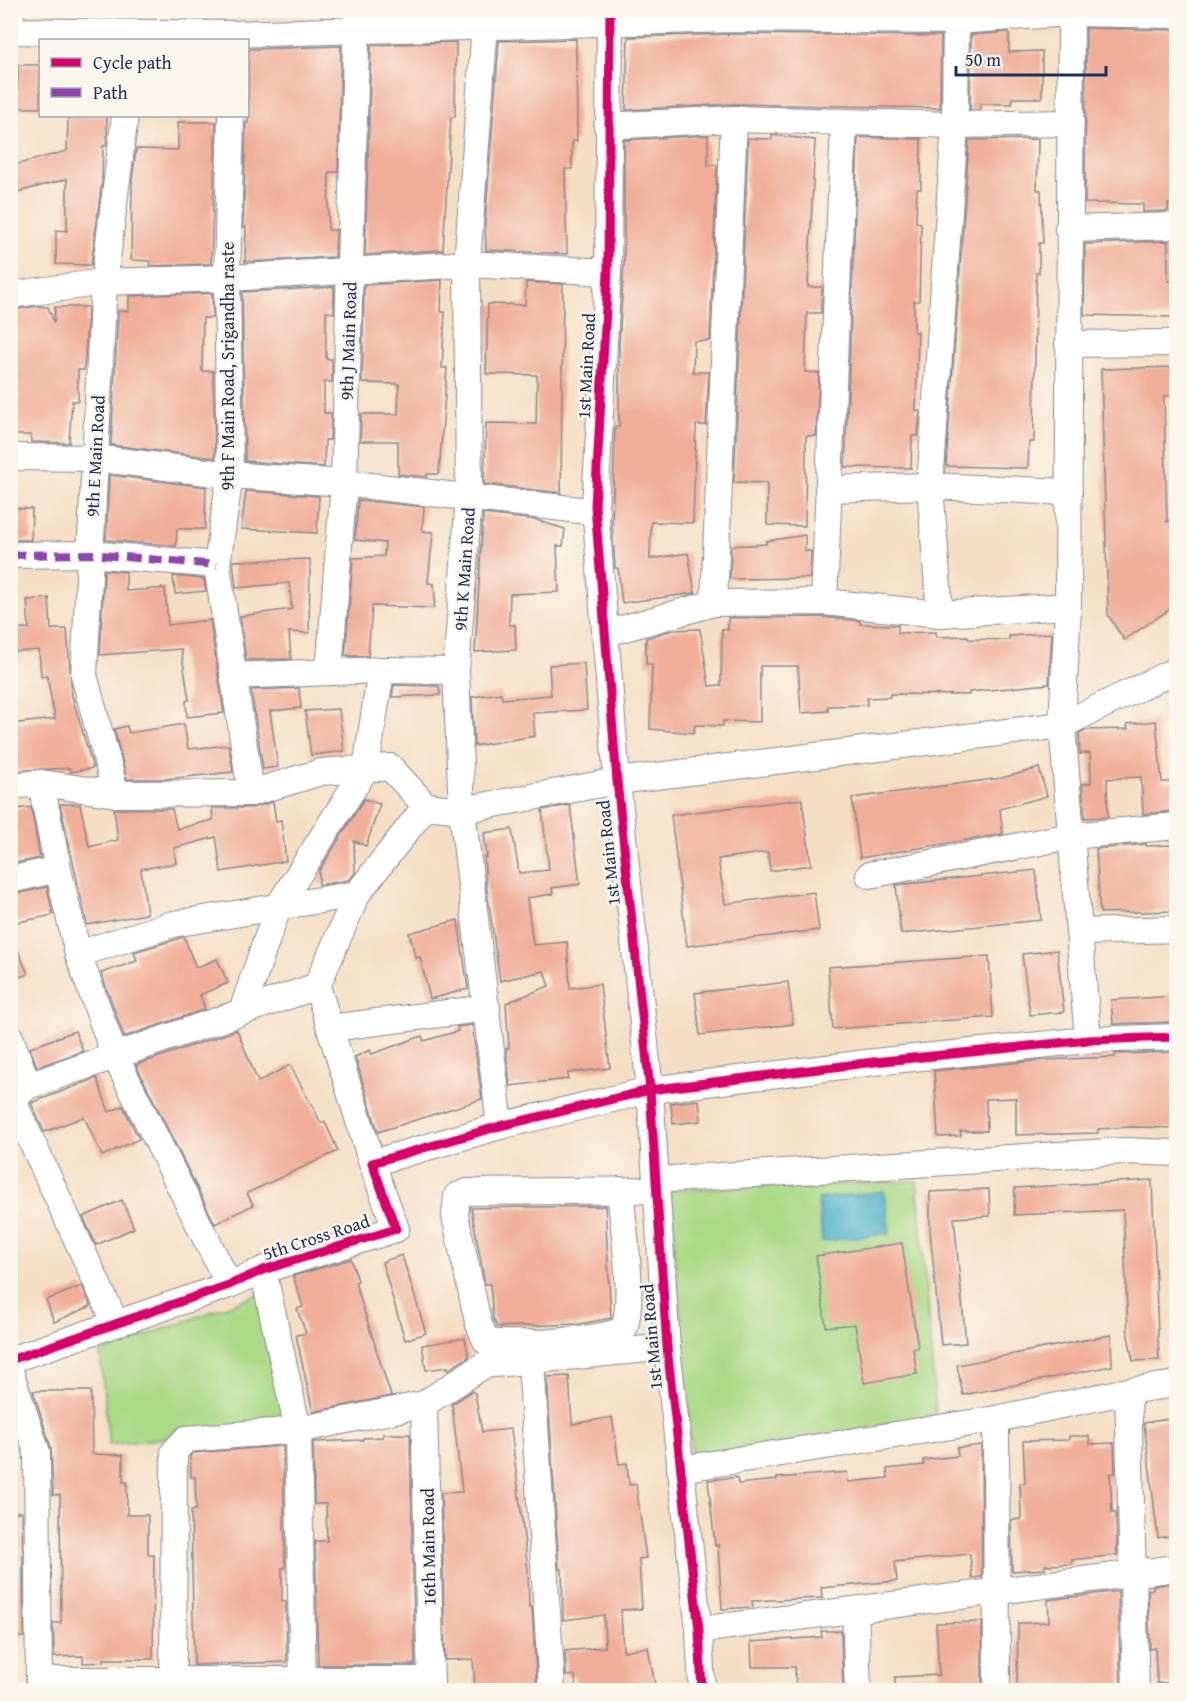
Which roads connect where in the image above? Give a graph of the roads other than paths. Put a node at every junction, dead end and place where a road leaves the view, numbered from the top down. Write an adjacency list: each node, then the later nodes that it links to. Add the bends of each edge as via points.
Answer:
1 (11, 10): 12 (street)
2 (1071, 12): 5 (street); 6 (street); 17 (street)
3 (732, 15): 4 (street); 7 (street)
4 (841, 15): 6 (street)
5 (1176, 15)
6 (956, 16): 18 (street)
7 (609, 17): 8 (street); 19 (street, 1st Main Road)
8 (486, 19): 9 (street); 22 (street, 9th K Main Road)
9 (357, 21): 11 (street); 23 (street, 9th J Main Road)
10 (135, 28): 11 (street); 12 (street)
11 (233, 28)
12 (10, 31)
13 (125, 117): 26 (street, 9th E Main Road)
14 (231, 117): 25 (street, 9th F Main Road, Srigandha raste)
15 (734, 119): 16 (street); 19 (street); 43 (street)
16 (844, 123): 18 (street); 35 (street)
17 (1071, 123): 18 (street); 21 (street)
18 (955, 124): 34 (street)
19 (607, 126): 24 (street, 1st Main Road)
20 (1176, 226): 21 (street)
21 (1068, 229): 29 (street)
22 (467, 264): 23 (street); 24 (street); 37 (street, 9th K Main Road)
23 (350, 272): 25 (street); 33 (street, 9th J Main Road)
24 (608, 272): 38 (street, 1st Main Road)
25 (227, 278): 26 (street); 32 (street, 9th F Main Road, Srigandha raste)
26 (104, 282): 27 (street); 31 (street, 9th E Main Road)
27 (10, 295)
28 (1176, 343): 29 (street)
29 (1068, 344): 36 (street)
30 (10, 457): 31 (street)
31 (95, 458): 32 (street); 39 (street, 9th E Main Road)
32 (230, 475): 33 (street); 41 (street, 9th F Main Road, Srigandha raste)
33 (344, 483): 37 (street); 50 (street, 9th J Main Road)
34 (930, 486): 35 (street); 36 (street); 45 (street)
35 (828, 489): 42 (street)
36 (1069, 492): 44 (street)
37 (470, 497): 38 (street); 48 (street, 9th K Main Road)
38 (597, 512): 46 (street, 1st Main Road)
39 (90, 554): 40 (street); 41 (street); 58 (street, 9th E Main Road, via 84,675)
40 (10, 555)
41 (217, 565): 51 (street, 9th F Main Road, Srigandha raste)
42 (824, 602): 43 (street); 45 (street)
43 (714, 603): 46 (street)
44 (1068, 606): 45 (street); 52 (street)
45 (940, 614)
46 (607, 633): 54 (street, 1st Main Road)
47 (381, 670): 48 (street); 50 (street); 53 (street)
48 (456, 670): 60 (street, 9th K Main Road)
49 (1176, 670): 52 (street)
50 (329, 672): 51 (street)
51 (233, 676): 57 (street, 9th F Main Road, Srigandha raste)
52 (1062, 725): 54 (street); 62 (street)
53 (366, 768): 57 (street, via 321,772); 59 (street, via 390,767); 67 (street)
54 (617, 781): 60 (street); 79 (street, 1st Main Road)
55 (42, 783): 56 (street); 58 (street); 63 (street)
56 (10, 786)
57 (250, 793): 58 (street)
58 (116, 794)
59 (426, 806): 60 (street); 66 (street)
60 (462, 810): 72 (street, 9th K Main Road)
61 (1176, 826): 62 (street)
62 (1071, 837): 64 (street); 69 (street)
63 (57, 869): 65 (street); 70 (street)
64 (869, 875)
65 (10, 880)
66 (357, 894): 67 (street); 71 (street)
67 (278, 907): 70 (street, via 172,924); 73 (street)
68 (1176, 929): 69 (street)
69 (1079, 932): 77 (street)
70 (78, 954): 78 (street)
71 (317, 986): 73 (street); 74 (street)
72 (487, 1008): 74 (street); 81 (street, 9th K Main Road)
73 (242, 1011): 78 (street)
74 (330, 1028): 83 (street)
75 (10, 1037): 80 (street)
76 (1176, 1037): 77 (street)
77 (1088, 1040): 79 (street)
78 (114, 1054): 80 (street); 87 (street)
79 (650, 1090): 81 (street); 84 (street, 1st Main Road)
80 (17, 1096): 88 (street)
81 (500, 1126): 83 (street)
82 (1176, 1154): 84 (street, via 1124,1151)
83 (372, 1163): 86 (street, 5th Cross Road, via 396,1229)
84 (656, 1184): 85 (street); 89 (street, 1st Main Road)
85 (620, 1190): 85 (street, via 467,1192 457,1196 455,1216 481,1334 486,1341 506,1344 606,1336 624,1329 627,1289)
86 (263, 1270): 87 (street, 5th Cross Road); 97 (street)
87 (230, 1285): 88 (street, 5th Cross Road)
88 (116, 1324): 90 (street, 5th Cross Road)
89 (667, 1347): 91 (street); 98 (street, 1st Main Road)
90 (10, 1360)
91 (531, 1361): 95 (street, via 484,1365); 108 (street)
92 (10, 1371): 104 (street, via 37,1452)
93 (1176, 1384): 94 (street)
94 (1128, 1391): 96 (street); 100 (street)
95 (424, 1404): 97 (street); 105 (street, 16th Main Road)
96 (996, 1419): 98 (street); 101 (street)
97 (298, 1430): 106 (street, via 186,1440 174,1452); 107 (street)
98 (680, 1470): 103 (street, 1st Main Road)
99 (1176, 1568): 100 (street)
100 (1134, 1573): 101 (street); 112 (street)
101 (997, 1591): 102 (street); 111 (street)
102 (855, 1610): 103 (street); 110 (street)
103 (699, 1630): 109 (street, 1st Main Road)
104 (39, 1685): 106 (street)
105 (431, 1685): 107 (street)
106 (173, 1686): 107 (street)
107 (303, 1686)
108 (552, 1690)
109 (702, 1690)
110 (858, 1690)
111 (997, 1690)
112 (1136, 1690)

